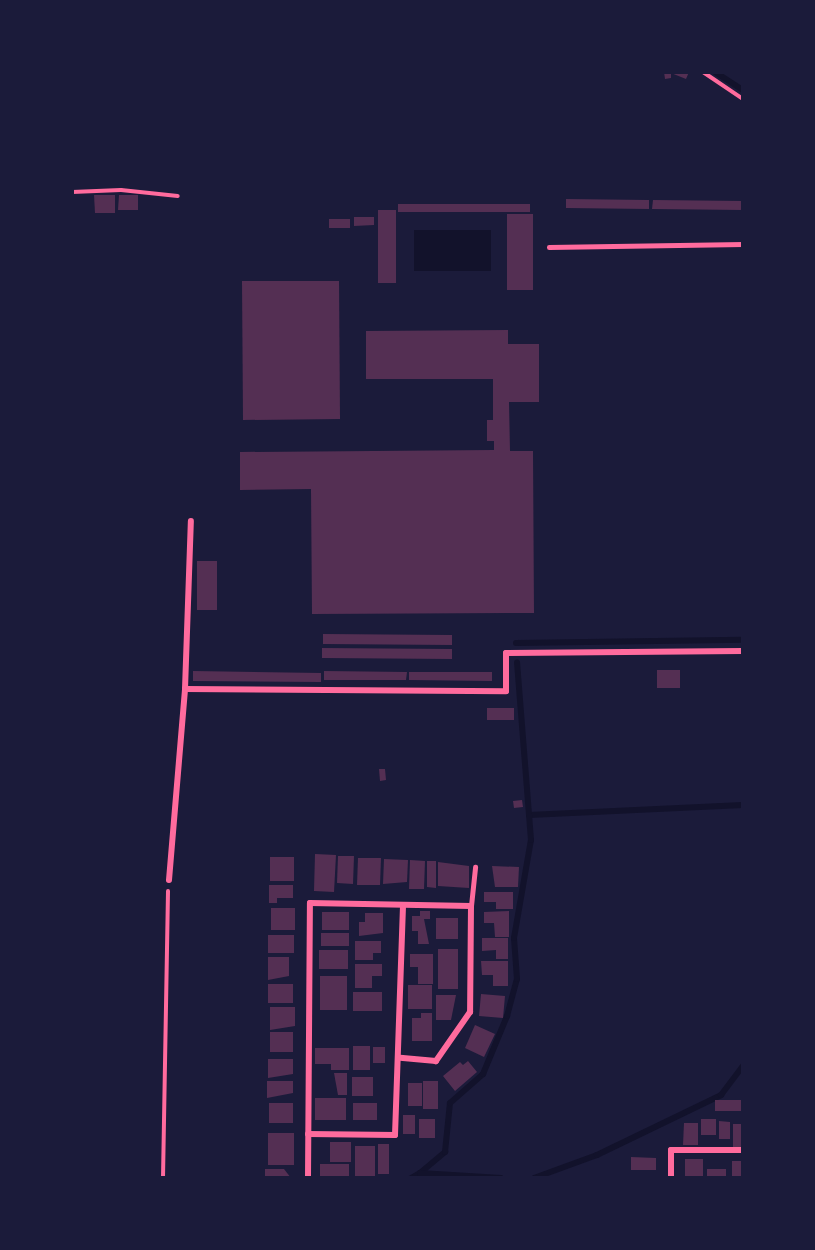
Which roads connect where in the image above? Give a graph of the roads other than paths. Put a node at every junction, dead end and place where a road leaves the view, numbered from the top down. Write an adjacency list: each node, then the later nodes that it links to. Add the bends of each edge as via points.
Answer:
1 (743, 244): 2 (lane)
2 (549, 247)
3 (191, 521): 5 (street)
4 (743, 651): 5 (street, via 506,653 506,691)
5 (186, 689): 7 (street)
6 (475, 867): 9 (lane)
7 (169, 880)
8 (403, 905): 9 (street); 10 (street); 11 (street, via 310,903)
9 (471, 906): 10 (street, via 470,1012 436,1061)
10 (400, 1058): 11 (street, via 395,1135)
11 (308, 1134): 13 (street)
12 (743, 1150): 14 (street, via 670,1150)
13 (308, 1178)
14 (671, 1178)

